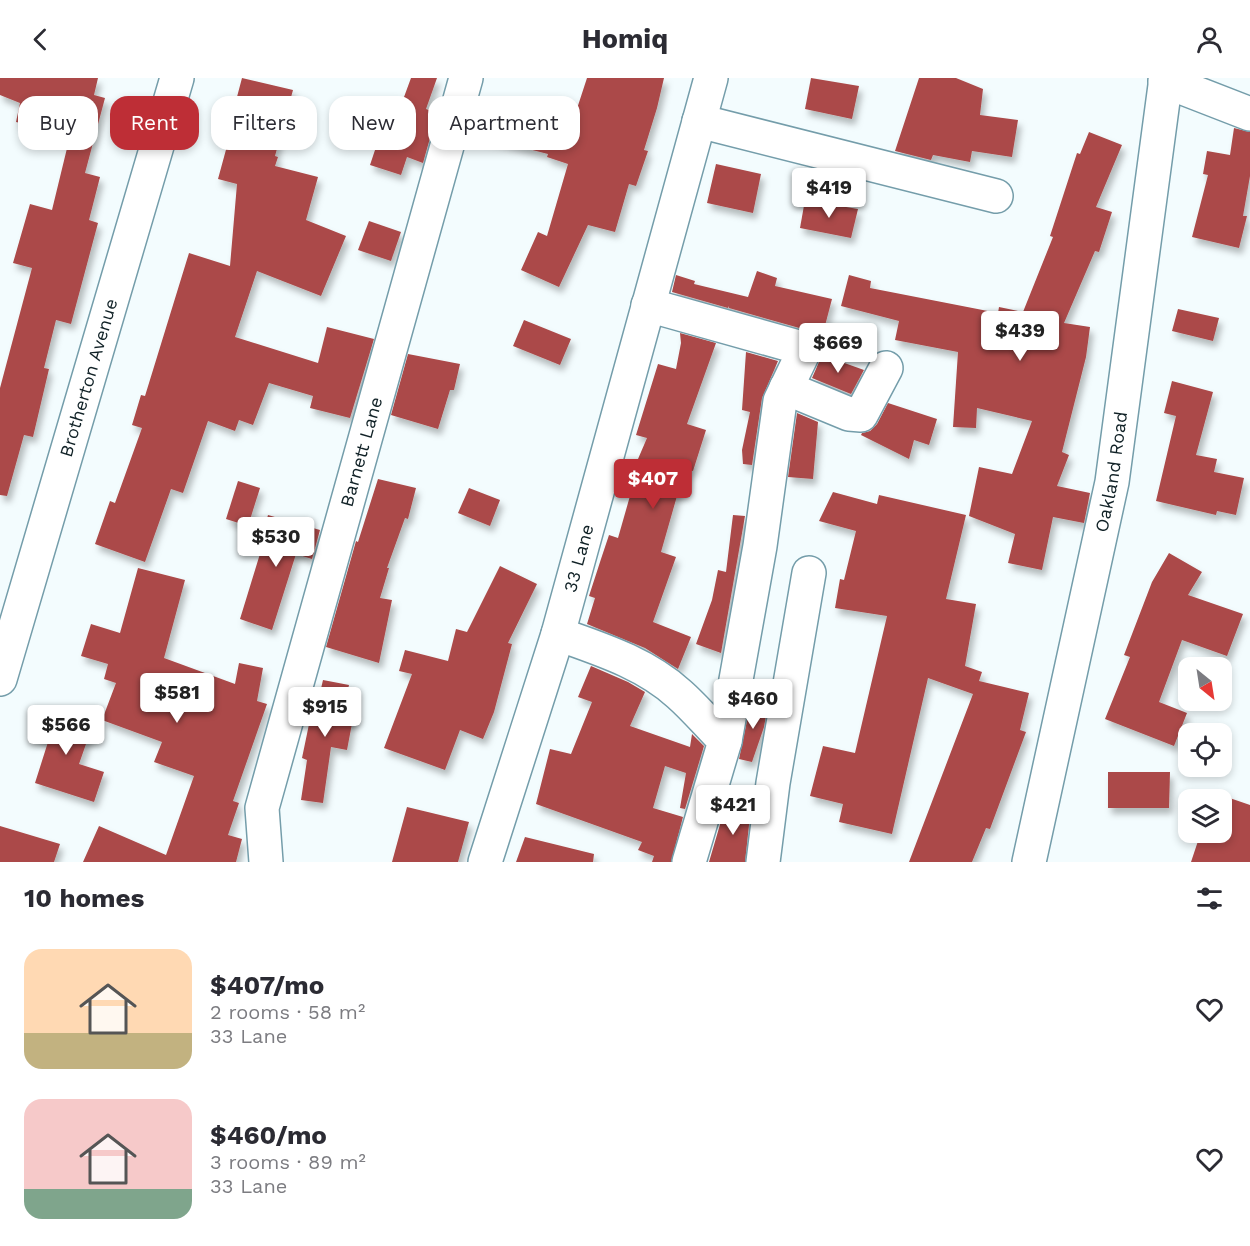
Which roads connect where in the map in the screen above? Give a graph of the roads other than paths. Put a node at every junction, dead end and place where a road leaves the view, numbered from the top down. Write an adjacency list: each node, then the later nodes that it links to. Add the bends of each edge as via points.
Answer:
1 (177, 78): 13 (street, Brotherton Avenue)
2 (466, 78): 15 (street, Barnett Lane, via 262,808)
3 (711, 78): 6 (street, 33 Lane)
4 (1165, 79): 5 (street); 19 (street, Oakland Road, via 1112,482)
5 (1250, 114)
6 (699, 121): 7 (street); 8 (street, 33 Lane)
7 (996, 196)
8 (648, 305): 10 (street, via 805,349); 12 (street, 33 Lane)
9 (886, 368): 10 (street, via 861,415 849,414)
10 (786, 388): 14 (street, via 780,401 760,546)
11 (809, 573): 18 (street)
12 (558, 634): 14 (street, via 613,653 651,674 678,693); 16 (street, 33 Lane)
13 (0, 679)
14 (724, 741): 17 (street)
15 (266, 862)
16 (485, 862)
17 (688, 862)
18 (763, 862)
19 (1029, 862)

